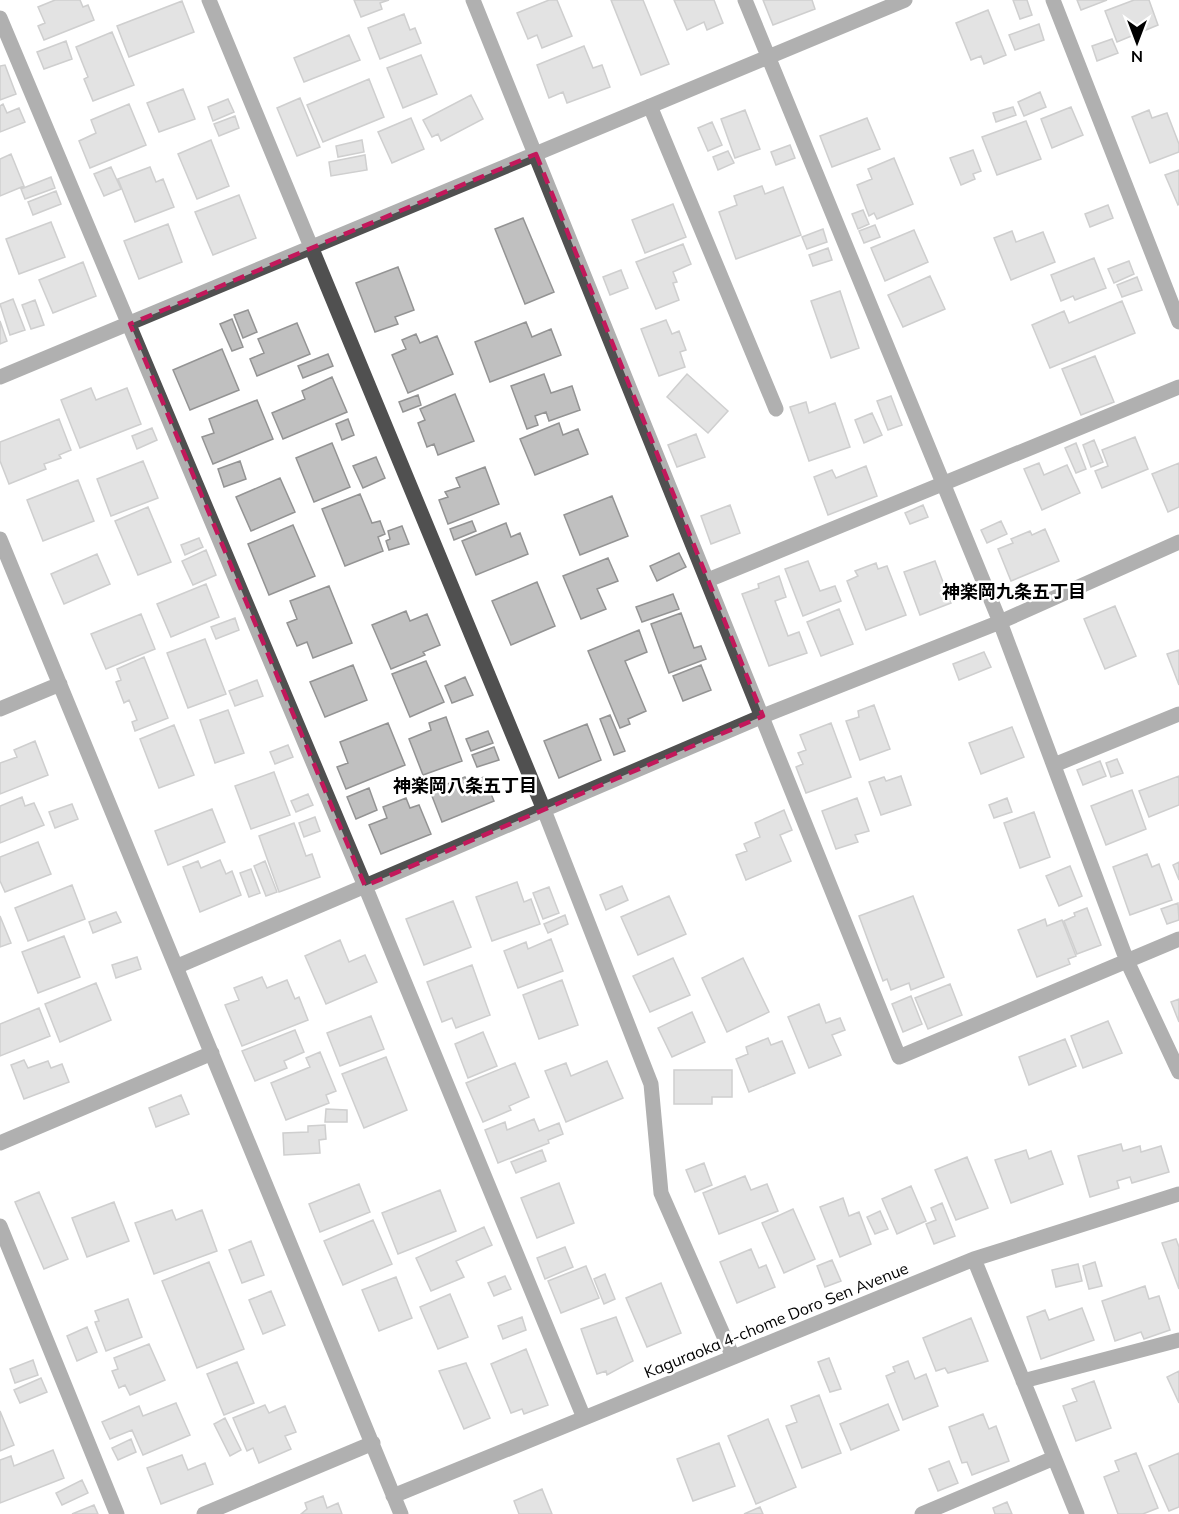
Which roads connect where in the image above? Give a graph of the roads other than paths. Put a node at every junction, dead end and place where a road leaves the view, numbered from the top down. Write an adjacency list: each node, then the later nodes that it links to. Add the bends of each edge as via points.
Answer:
1 (209, 0): 10 (street)
2 (473, 0): 9 (street)
3 (744, 0): 7 (street)
4 (905, 0): 7 (street)
5 (1053, 0): 11 (street)
6 (0, 18): 12 (street)
7 (768, 57): 8 (street); 16 (street)
8 (650, 106): 9 (street); 15 (street)
9 (536, 154): 10 (street); 19 (street)
10 (313, 247): 12 (street); 26 (street)
11 (1179, 322)
12 (130, 324): 13 (street); 27 (street)
13 (0, 377)
14 (1179, 387): 16 (street)
15 (776, 409)
16 (943, 482): 19 (street); 20 (street)
17 (0, 539): 21 (street)
18 (1179, 542): 20 (street)
19 (708, 580): 24 (street)
20 (1000, 622): 24 (street); 25 (street)
21 (60, 684): 22 (street); 30 (street)
22 (0, 709)
23 (1179, 714): 25 (street)
24 (763, 716): 26 (street); 29 (street, via 899,1057)
25 (1054, 765): 29 (street)
26 (544, 810): 27 (street); 38 (street, via 651,1084 661,1193)
27 (365, 886): 30 (street); 40 (street)
28 (1179, 939): 29 (street)
29 (1126, 961): 32 (street)
30 (178, 966): 31 (street)
31 (212, 1053): 33 (street); 41 (street)
32 (1179, 1072)
33 (0, 1143)
34 (1179, 1194): 36 (street, Kaguraoka 4-chome Doro Sen Avenue)
35 (0, 1226): 44 (street)
36 (974, 1259): 38 (street, Kaguraoka 4-chome Doro Sen Avenue); 39 (street)
37 (1179, 1340): 39 (street)
38 (733, 1357): 40 (street, Kaguraoka 4-chome Doro Sen Avenue)
39 (1023, 1381): 42 (street)
40 (584, 1418): 43 (street, Kaguraoka 4-chome Doro Sen Avenue)
41 (373, 1443): 43 (street); 45 (street)
42 (1054, 1458): 47 (street); 48 (street)
43 (393, 1496): 46 (street)
44 (117, 1514)
45 (204, 1514)
46 (400, 1514)
47 (922, 1514)
48 (1077, 1514)

